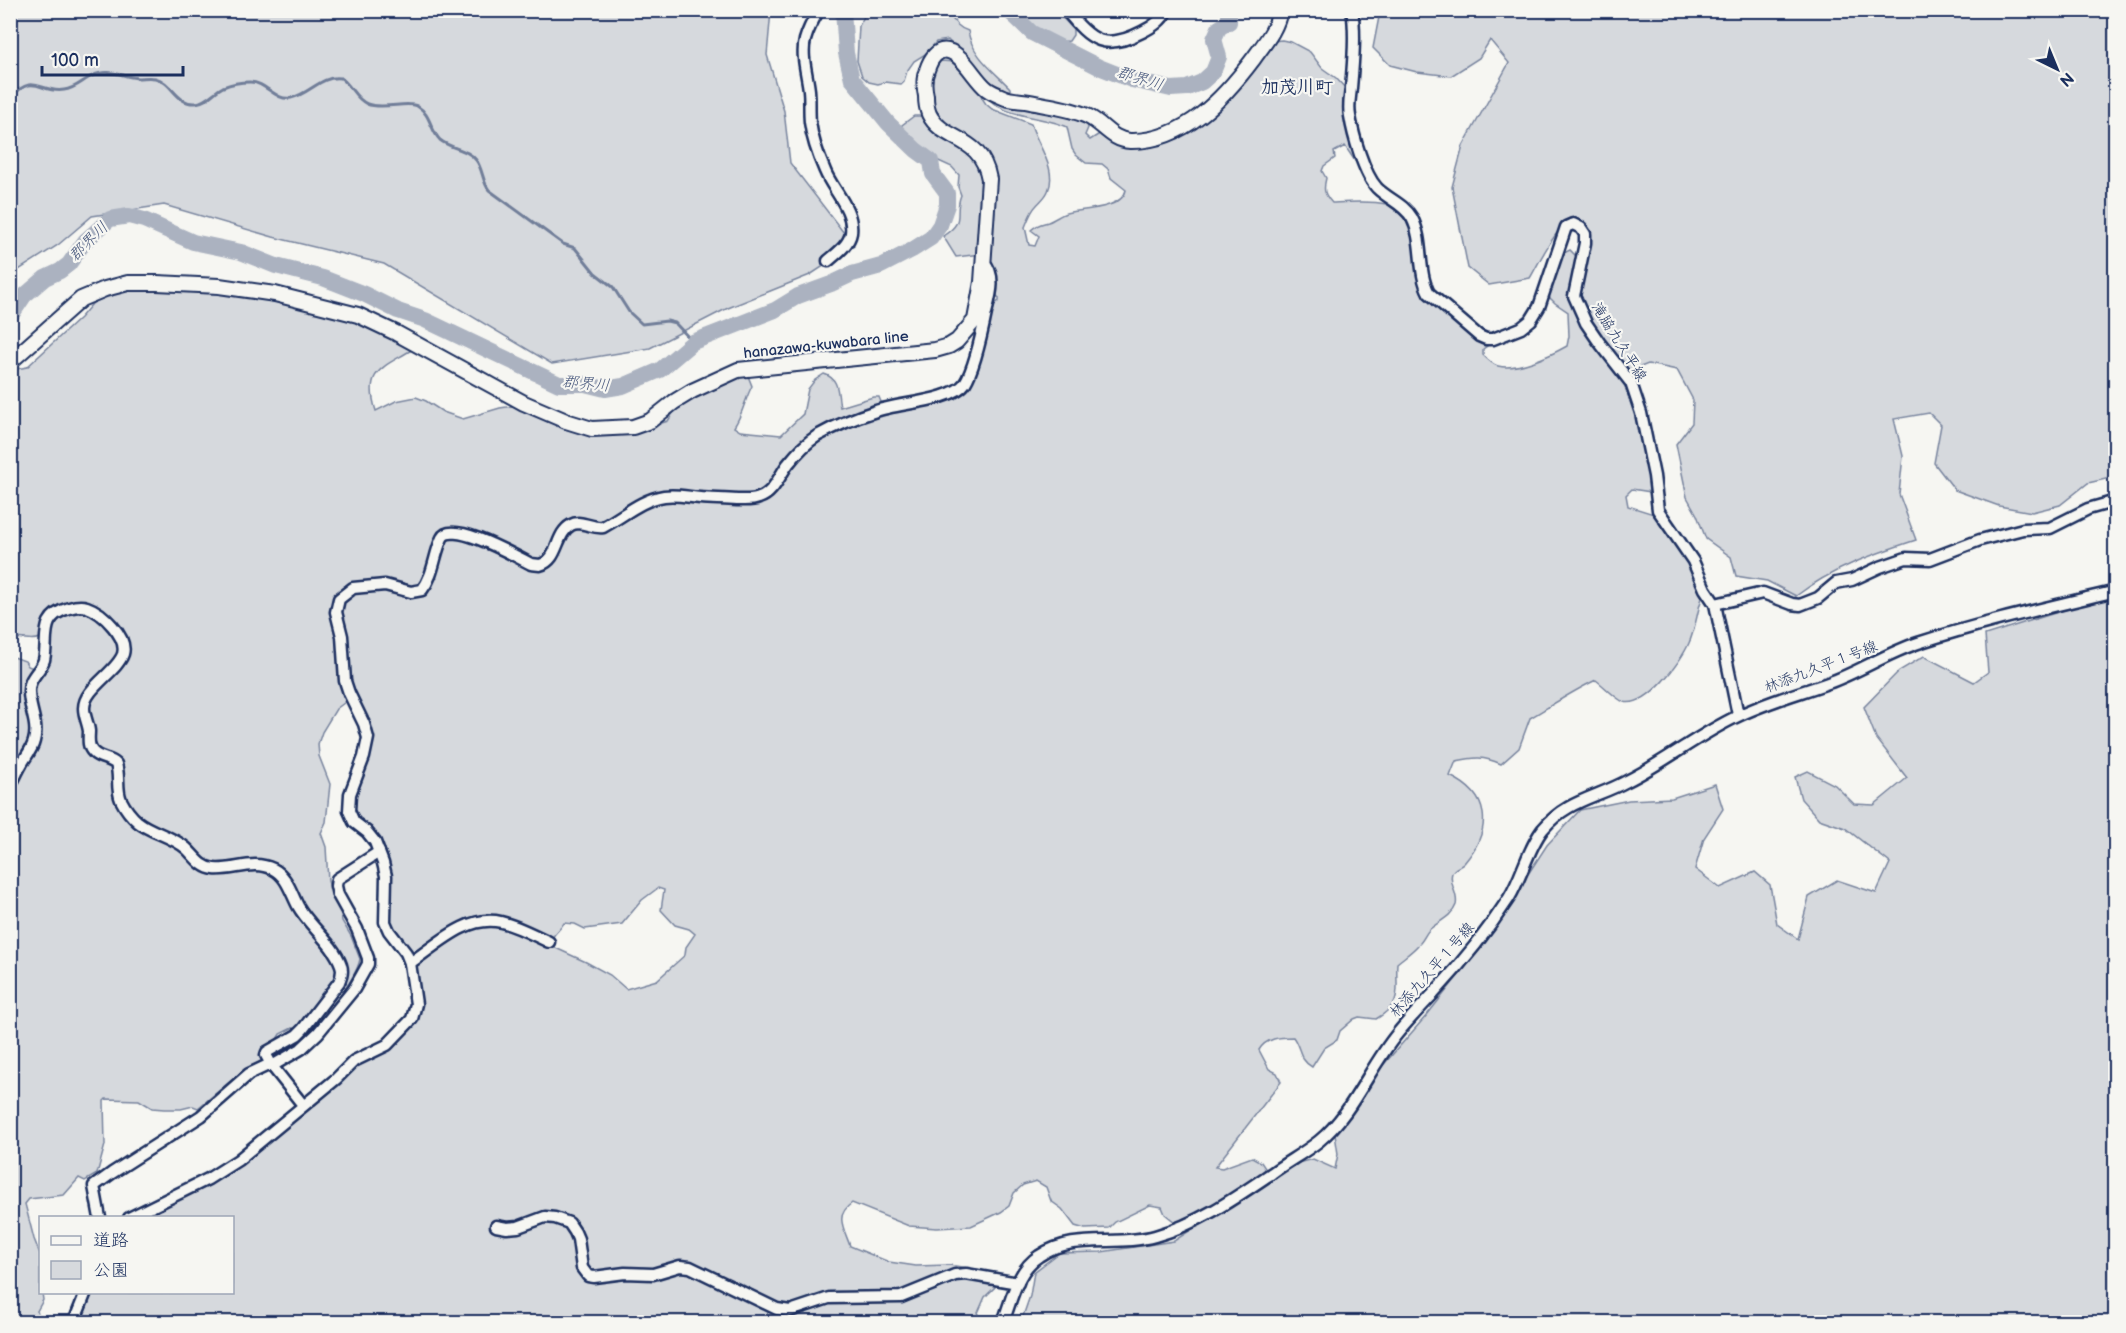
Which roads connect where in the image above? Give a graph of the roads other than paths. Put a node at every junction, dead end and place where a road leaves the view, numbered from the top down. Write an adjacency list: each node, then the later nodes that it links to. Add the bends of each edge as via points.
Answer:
1 (819, 10): 6 (street, via 810,25 803,55 812,134 825,171 846,208 852,231 843,248)
2 (1066, 10): 3 (street, via 1084,30 1112,44 1146,31)
3 (1167, 10)
4 (1280, 10): 7 (main road, hanazawa-kuwabara line, via 1273,31 1223,96 1197,119 1148,139 1116,138 1088,116 1006,99 987,88 955,54 948,50 933,56 924,83 929,114 937,125 976,150 986,166)
5 (1352, 10): 11 (street, 滝脇九久平線, via 1350,117 1368,175 1377,188 1413,219 1424,285 1429,293 1479,336 1493,339 1531,320 1566,227 1573,224 1585,234 1574,296 1599,342 1631,383 1641,413 1658,510 1693,561)
6 (828, 261)
7 (984, 262): 8 (main road, hanazawa-kuwabara line, via 975,320 949,346 915,353 738,370 674,402 650,421 615,429 592,429 545,412 358,315 275,294 219,286 128,283 105,289 81,299); 14 (street, via 989,267 992,292 965,384 949,396 875,411 818,436 800,451 772,489 759,498 665,496 648,501 603,527 579,523 569,526 551,558 540,565 478,539 449,532 443,536 422,590 411,592 374,584 344,594 336,612 345,681 368,738 350,794 349,811)
8 (10, 362)
9 (2115, 501): 11 (street, via 2050,528 2023,529 1980,540 1930,559 1906,558 1836,583 1818,598 1800,605 1763,593)
10 (2115, 591): 12 (street, 林添九久平１号線, via 1913,645 1830,682)
11 (1715, 604): 12 (street, 滝脇九久平線)
12 (1738, 716): 22 (street, 林添九久平１号線, via 1624,783 1568,806 1540,832 1510,896 1476,946 1398,1032 1349,1107 1318,1142 1184,1226 1129,1241 1066,1243 1030,1262)
13 (10, 785): 17 (street, via 35,740 28,693 44,658 45,630 64,609 87,607 117,630 123,640 122,657 87,698 84,708 89,746 96,755 116,765 119,794 126,810 140,823 181,844 209,868 247,865 275,870 304,917 340,962 339,982 303,1029 267,1052)
14 (379, 852): 16 (street, via 386,876 385,922); 17 (street, via 336,882 338,895 366,953 368,964 363,974 311,1041)
15 (549, 942): 16 (street, via 511,925 486,920 469,924)
16 (410, 963): 18 (street, via 416,1004 412,1019 387,1045 354,1061)
17 (272, 1066): 18 (street); 19 (street, via 249,1074 201,1116 94,1186)
18 (303, 1106): 20 (street, via 238,1160)
19 (100, 1216)
20 (133, 1216)
21 (496, 1226): 22 (street, via 518,1227 545,1217 555,1218 569,1223 575,1232 582,1268 588,1276 653,1274 690,1267 777,1309 790,1311 829,1298 901,1297 956,1275)
22 (1018, 1283): 25 (street, 林添九久平１号線)
23 (86, 1294): 24 (street)
24 (74, 1323)
25 (1004, 1323)

